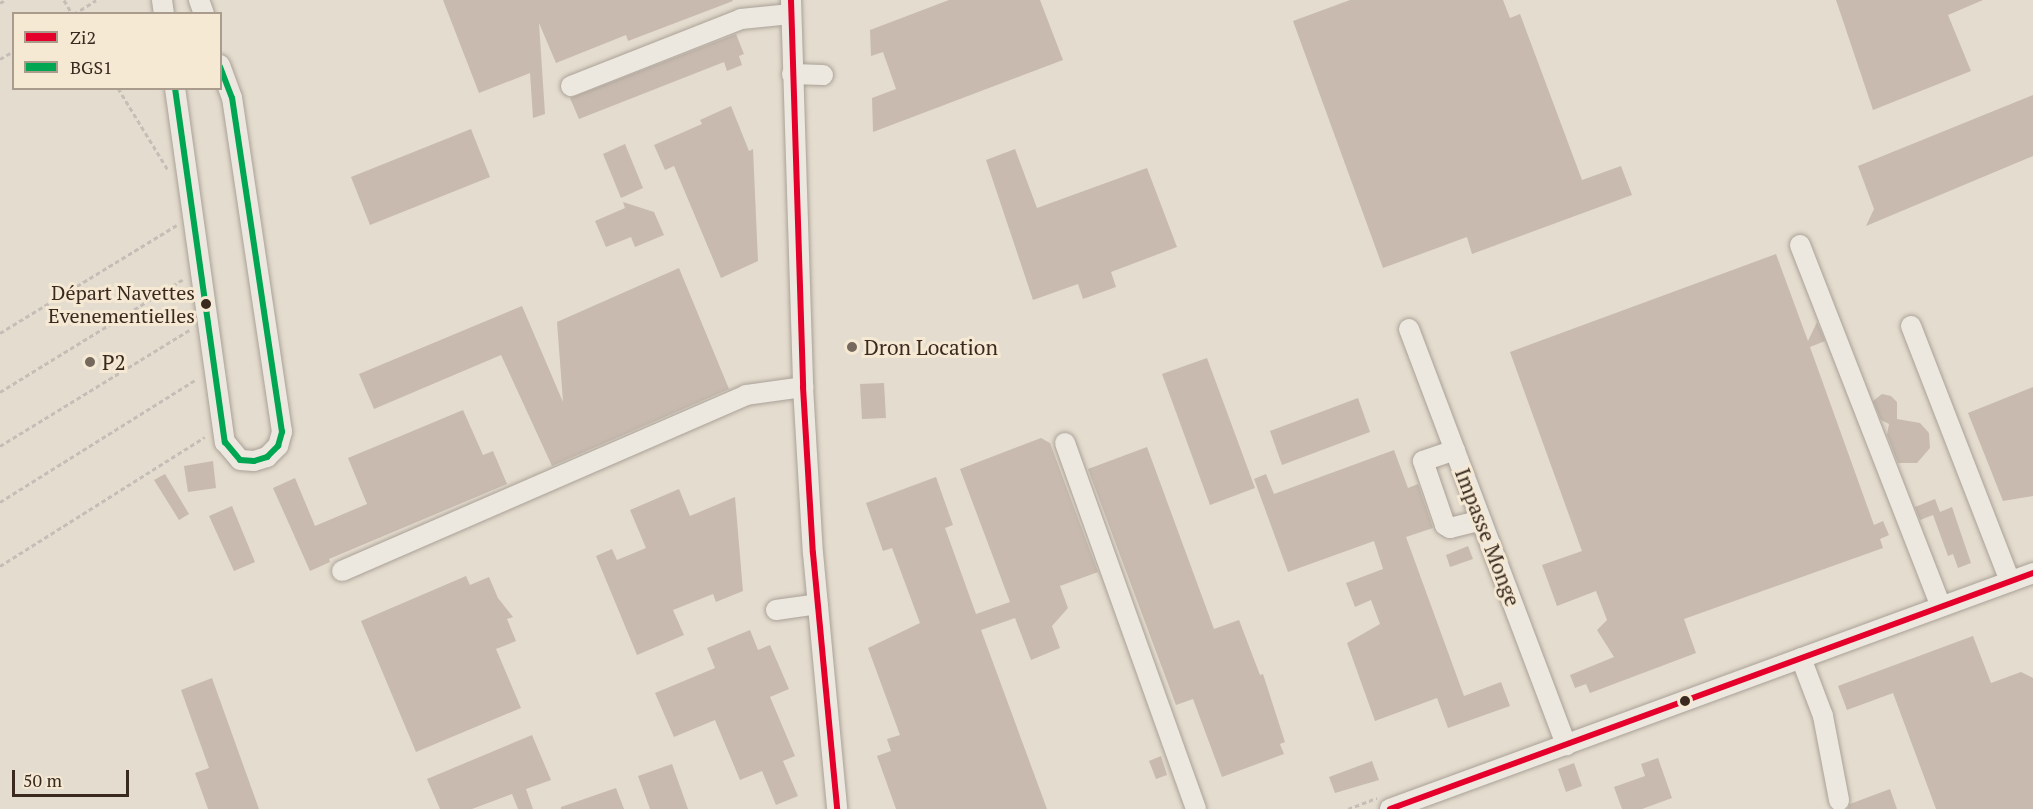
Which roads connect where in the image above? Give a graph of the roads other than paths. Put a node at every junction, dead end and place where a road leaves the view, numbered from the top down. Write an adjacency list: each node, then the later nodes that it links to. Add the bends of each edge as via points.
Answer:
1 (791, 7): 3 (street); 5 (street, via 741,19)
2 (222, 73): 6 (street)
3 (792, 74): 4 (street); 11 (street)
4 (823, 75)
5 (571, 86)
6 (226, 91): 7 (street, via 282,432 279,446 267,457 254,461 240,460 225,442)
7 (179, 92)
8 (1800, 246): 19 (street)
9 (1911, 326): 17 (street)
10 (1409, 329): 13 (street, Impasse Monge)
11 (803, 387): 15 (street, via 746,395); 18 (street)
12 (1065, 443): 25 (street)
13 (1455, 450): 14 (street, Impasse Monge); 14 (street, via 1423,461 1445,525 1450,528)
14 (1481, 520): 22 (street, Impasse Monge)
15 (342, 571)
16 (2033, 573): 17 (street)
17 (2010, 581): 19 (street)
18 (818, 604): 20 (street); 24 (street)
19 (1941, 606): 21 (street)
20 (776, 610)
21 (1801, 658): 22 (street); 23 (street, via 1823,716)
22 (1566, 745): 26 (street)
23 (1839, 800)
24 (837, 809)
25 (1196, 809)
26 (1390, 809)

